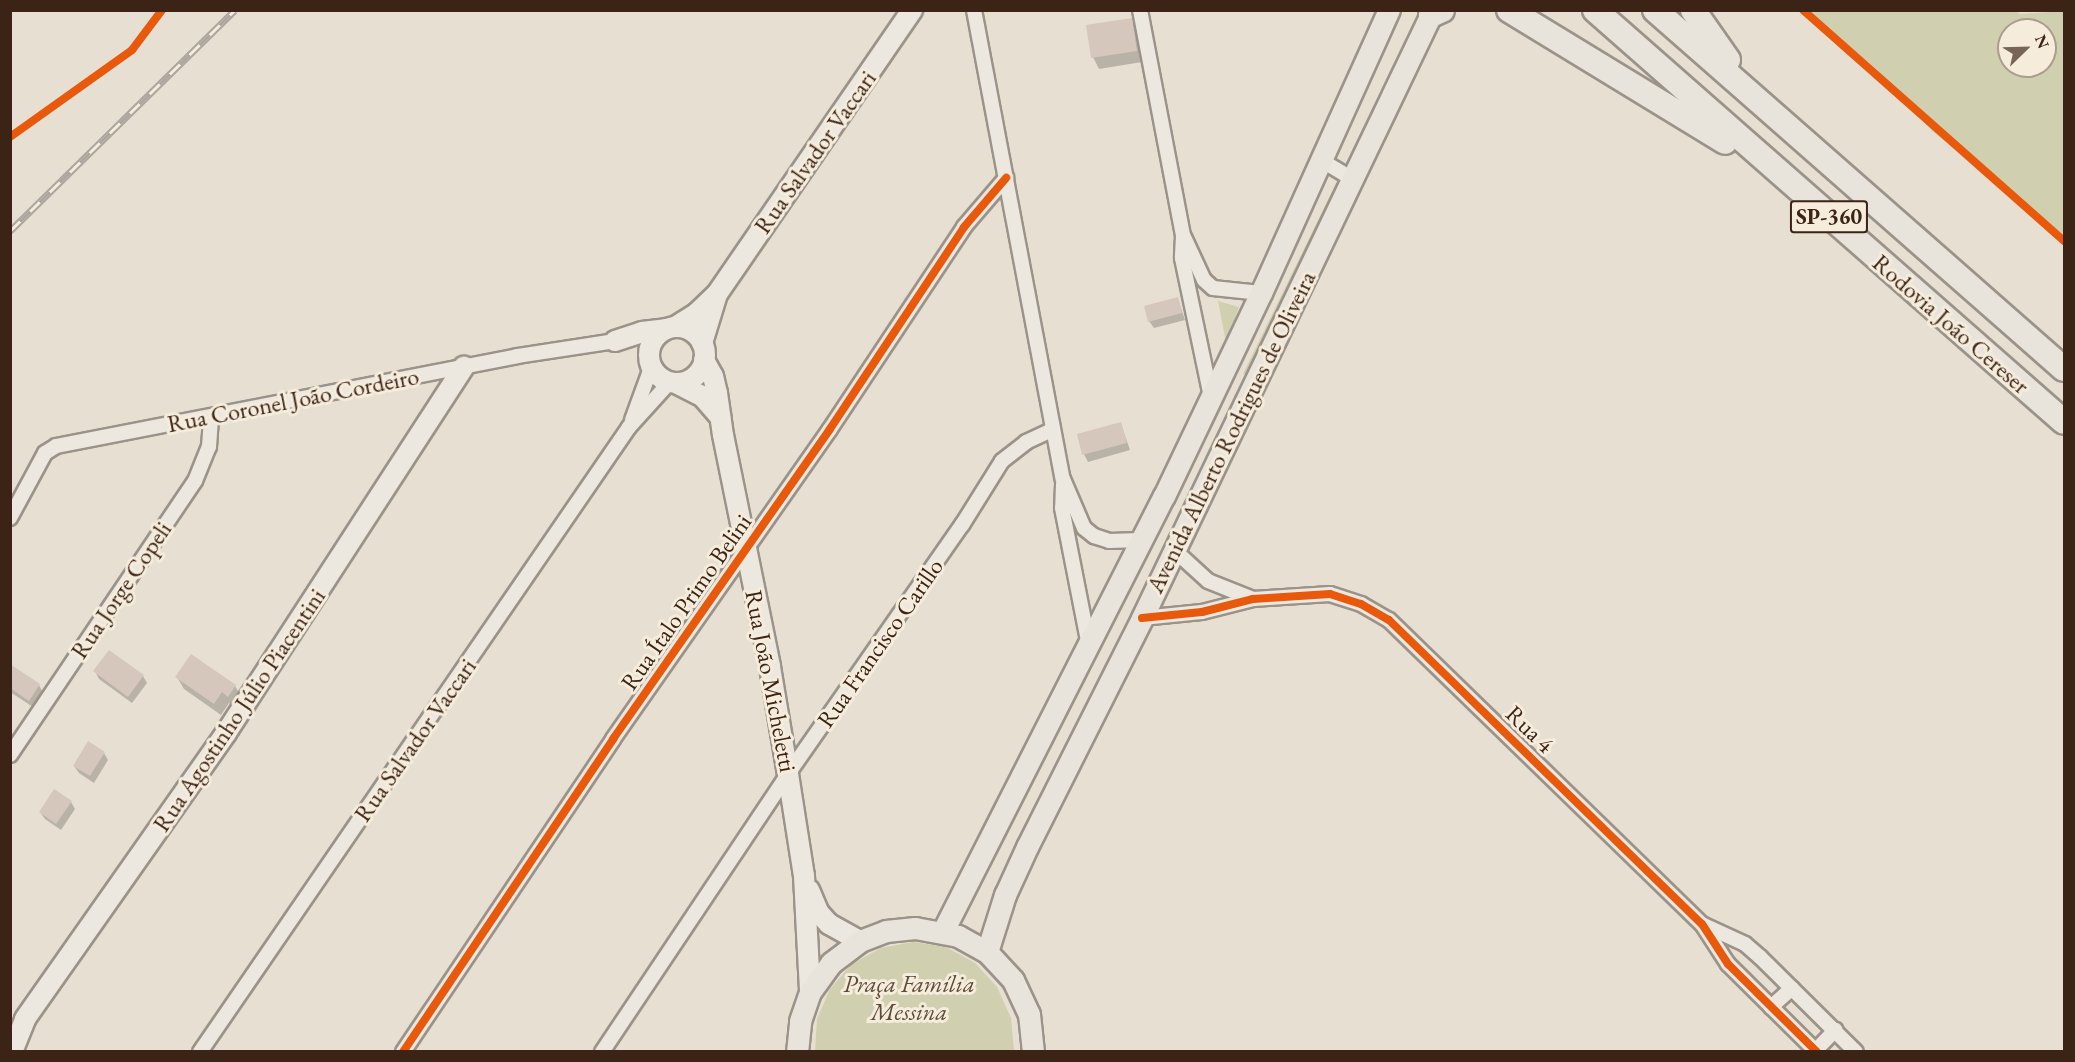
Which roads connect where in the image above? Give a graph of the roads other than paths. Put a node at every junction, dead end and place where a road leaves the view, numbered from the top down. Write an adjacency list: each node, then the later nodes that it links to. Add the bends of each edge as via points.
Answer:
1 (912, 10): 16 (street, Rua Salvador Vaccari)
2 (974, 10): 12 (street)
3 (1140, 10): 15 (street)
4 (1389, 10): 11 (main road, Avenida Alberto Rodrigues de Oliveira)
5 (1509, 10): 14 (highway, via 1705,129)
6 (1595, 10): 14 (highway, Rodovia João Cereser / SP-360)
7 (1655, 10): 10 (highway, Rodovia João Cereser / SP-360)
8 (1693, 10): 10 (highway)
9 (1431, 12): 13 (main road, Avenida Alberto Rodrigues de Oliveira)
10 (1762, 104): 23 (highway, Rodovia João Cereser / SP-360)
11 (1321, 160): 13 (street); 17 (main road, Avenida Alberto Rodrigues de Oliveira)
12 (1006, 178): 30 (street); 35 (street, Rua Ítalo Primo Belini, via 964,227)
13 (1353, 178): 34 (main road, Avenida Alberto Rodrigues de Oliveira)
14 (1800, 193): 28 (highway, Rodovia João Cereser / SP-360)
15 (1183, 236): 17 (street, via 1204,280 1213,288); 25 (street, via 1182,258)
16 (717, 294): 18 (street, Rua Salvador Vaccari, via 696,314); 20 (street, Rua Salvador Vaccari)
17 (1260, 294): 25 (main road, Avenida Alberto Rodrigues de Oliveira)
18 (670, 328): 19 (street, Rua Coronel João Cordeiro); 20 (street, via 691,331); 21 (street, via 652,341)
19 (615, 341): 21 (street); 22 (street, Rua Coronel João Cordeiro)
20 (703, 351): 24 (street, via 696,376); 27 (street, Rua João Micheletti, via 713,376)
21 (650, 364): 24 (street, via 659,377); 29 (street, Rua Salvador Vaccari)
22 (464, 367): 26 (street, Rua Coronel João Cordeiro); 51 (street, Rua Agostinho Júlio Piacentini, via 233,723 25,1019)
23 (2064, 369)
24 (674, 383): 27 (street, via 702,396); 29 (street, Rua Salvador Vaccari)
25 (1211, 396): 33 (main road, Avenida Alberto Rodrigues de Oliveira)
26 (211, 417): 32 (street, Rua Coronel João Cordeiro, via 56,446 45,453); 39 (street, Rua Jorge Copeli, via 209,447 195,481)
27 (720, 417): 35 (street, Rua João Micheletti)
28 (2064, 422)
29 (629, 428): 52 (street, Rua Salvador Vaccari)
30 (1052, 430): 31 (street); 40 (street, Rua Francisco Carillo, via 1026,442 1002,461 962,525)
31 (1063, 479): 33 (street, via 1084,528 1094,536 1109,541); 38 (street, via 1062,508)
32 (10, 518)
33 (1141, 540): 38 (main road, Avenida Alberto Rodrigues de Oliveira)
34 (1173, 549): 36 (street, Rua 4, via 1208,581); 37 (main road, Avenida Alberto Rodrigues de Oliveira)
35 (746, 550): 40 (street, Rua João Micheletti); 53 (street, Rua Ítalo Primo Belini, via 613,739)
36 (1253, 599): 37 (street, Rua 4, via 1202,612); 42 (street, Rua 4, via 1330,594 1361,604 1389,620)
37 (1142, 618): 45 (main road, Avenida Alberto Rodrigues de Oliveira, via 1027,847 1005,895)
38 (1089, 646): 43 (main road, Avenida Alberto Rodrigues de Oliveira)
39 (10, 755)
40 (788, 774): 41 (street, Rua João Micheletti); 54 (street, Rua Francisco Carillo)
41 (804, 876): 44 (street, Rua João Micheletti, via 819,913 829,924); 47 (street, Rua João Micheletti)
42 (1702, 924): 46 (street, Rua 4, via 1745,944); 48 (street, Rua 4, via 1728,964)
43 (943, 931): 44 (main road, via 886,931); 45 (main road)
44 (860, 941): 47 (main road, via 831,963)
45 (987, 952): 56 (main road, via 1013,980 1029,1014)
46 (1792, 988): 48 (street); 49 (street, Rua 4)
47 (810, 992): 55 (main road, via 800,1021)
48 (1771, 1007): 50 (street, Rua 4)
49 (1835, 1030): 50 (street); 57 (street, Rua 4)
50 (1816, 1051)
51 (12, 1052)
52 (200, 1052)
53 (403, 1052)
54 (602, 1052)
55 (797, 1052)
56 (1033, 1052)
57 (1856, 1052)

